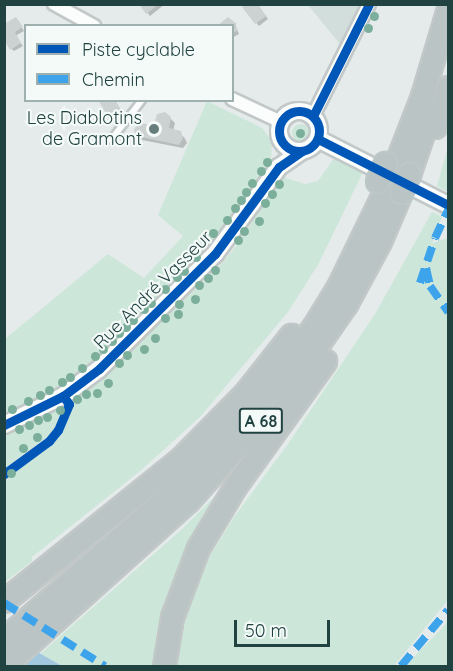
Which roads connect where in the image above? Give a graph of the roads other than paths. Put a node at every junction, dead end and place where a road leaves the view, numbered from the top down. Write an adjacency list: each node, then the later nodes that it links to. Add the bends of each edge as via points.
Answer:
1 (369, 4): 10 (street)
2 (440, 4): 17 (highway)
3 (58, 5): 5 (street)
4 (448, 9): 17 (highway, A 68)
5 (91, 24)
6 (448, 58): 17 (highway, A 68)
7 (448, 87): 17 (highway, A 68)
8 (234, 100): 11 (street)
9 (140, 102): 13 (lane)
10 (313, 116): 11 (street, via 296,111); 12 (street, via 319,127)
11 (281, 122): 14 (street)
12 (318, 139): 15 (street); 18 (street)
13 (111, 140)
14 (282, 141): 15 (street, via 290,149); 16 (street, Rue André Vasseur)
15 (302, 151): 16 (street, Rue André Vasseur)
16 (279, 167): 19 (street, Rue André Vasseur, via 215,254 99,369 63,396)
17 (398, 180): 20 (highway, via 341,256 280,350 246,392 181,458); 21 (highway, A 68, via 314,326 256,406); 24 (highway, via 375,277 341,337 236,485 198,548 172,617)
18 (448, 205)
19 (4, 425)
20 (11, 596)
21 (62, 602): 22 (highway, A 68); 23 (highway, A 68)
22 (4, 639)
23 (4, 666)
24 (164, 666)

